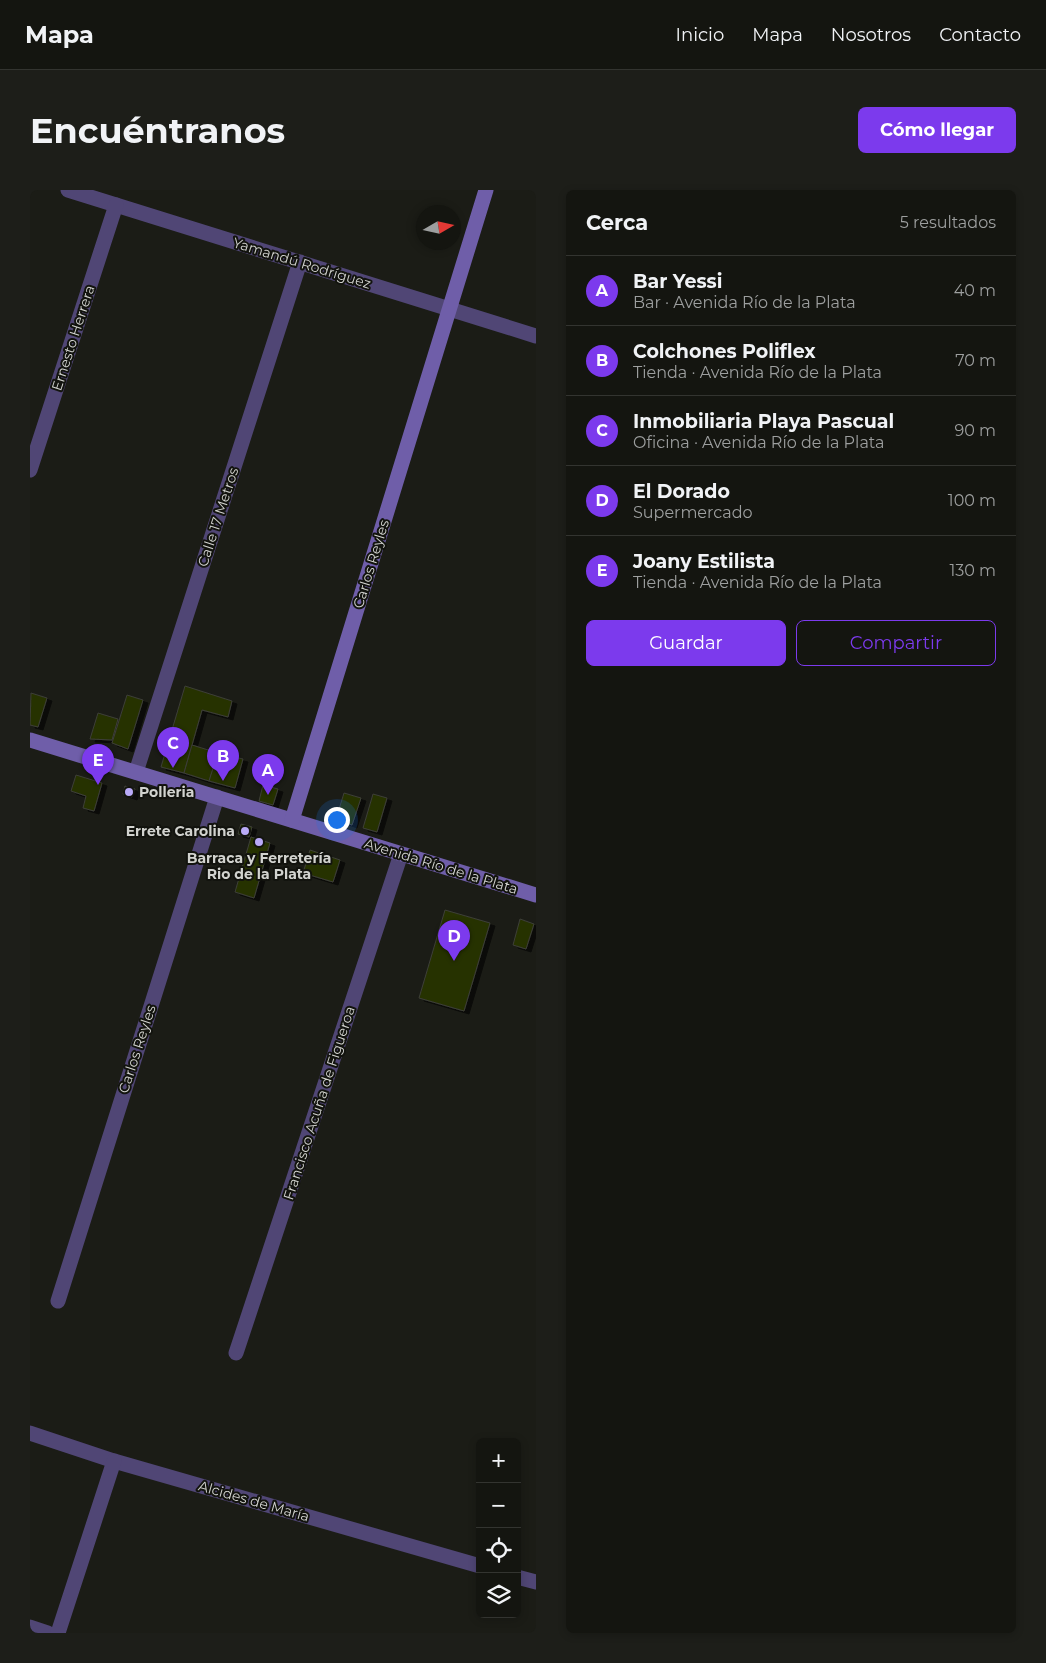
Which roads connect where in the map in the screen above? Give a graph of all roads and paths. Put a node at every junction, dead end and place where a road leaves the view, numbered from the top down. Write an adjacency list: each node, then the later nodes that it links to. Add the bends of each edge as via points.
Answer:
1 (68, 190): 3 (street, Yamandú Rodríguez)
2 (486, 190): 5 (street, Carlos Reyles)
3 (116, 205): 4 (street, Yamandú Rodríguez); 7 (street, Ernesto Herrera)
4 (300, 262): 5 (street, Yamandú Rodríguez); 9 (street, Calle 17 Metros)
5 (449, 308): 6 (street, Yamandú Rodríguez); 11 (street, Carlos Reyles)
6 (536, 336)
7 (30, 470)
8 (30, 740): 9 (street, Avenida Río de la Plata)
9 (136, 772): 10 (street, Avenida Río de la Plata)
10 (217, 797): 11 (street, Avenida Río de la Plata); 14 (street, Carlos Reyles)
11 (292, 820): 12 (street, Avenida Río de la Plata)
12 (401, 854): 13 (street, Avenida Río de la Plata); 15 (street, Francisco Acuña de Figueroa)
13 (536, 896)
14 (58, 1301)
15 (236, 1353)
16 (30, 1433): 17 (street, Alcides de María)
17 (114, 1461): 18 (street, Alcides de María); 23 (street)
18 (476, 1565)
19 (521, 1578): 20 (street)
20 (536, 1582)
21 (30, 1627): 22 (street)
22 (48, 1633)
23 (58, 1633)

